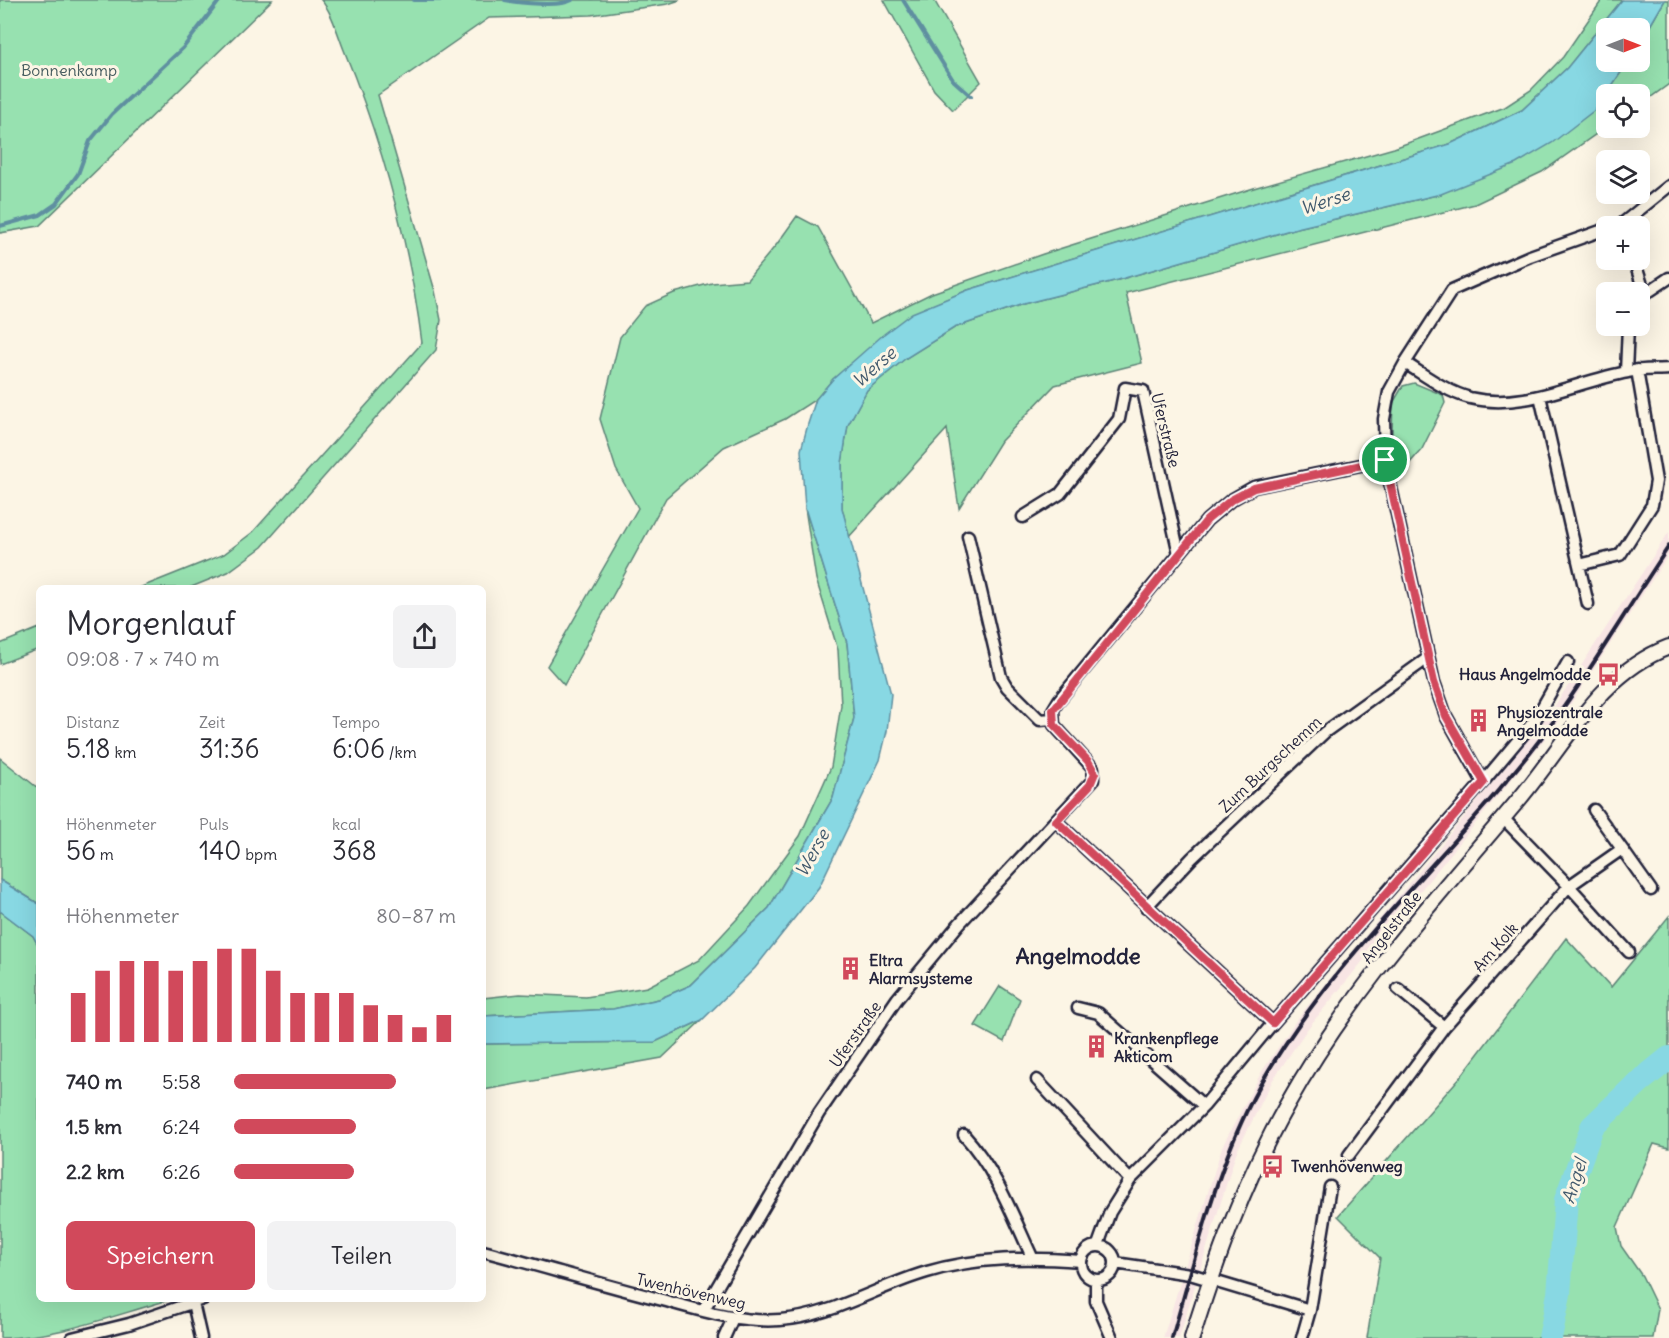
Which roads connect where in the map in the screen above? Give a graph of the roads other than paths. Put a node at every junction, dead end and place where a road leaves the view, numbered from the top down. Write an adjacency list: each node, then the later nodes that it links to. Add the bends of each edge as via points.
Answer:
1 (1669, 186): 2 (street)
2 (1631, 216)
3 (1596, 233): 7 (street, via 1452,290)
4 (1669, 278): 5 (street)
5 (1650, 291)
6 (1629, 336): 9 (street)
7 (1406, 363): 10 (street, via 1439,385 1470,398 1511,401); 11 (street, via 1389,392)
8 (1669, 369): 9 (street)
9 (1632, 371): 10 (street); 15 (street, via 1656,481 1652,505 1620,555)
10 (1540, 396): 15 (street)
11 (1385, 460): 14 (street, via 1254,488 1231,500 1207,520); 18 (street)
12 (1023, 517): 14 (street, Uferstraße, via 1060,494 1119,419 1125,388 1143,391)
13 (968, 536): 20 (street, Uferstraße, via 1001,677 1040,720)
14 (1179, 554): 20 (street, via 1059,700)
15 (1579, 566): 16 (street)
16 (1588, 604)
17 (1669, 647): 23 (street, Angelstraße, via 1641,660 1610,684)
18 (1428, 658): 21 (street, via 1446,716); 28 (street, Zum Burgschemm, via 1325,732)
19 (1568, 662): 21 (street, via 1535,720)
20 (1052, 719): 24 (street, Uferstraße, via 1095,773 1090,785)
21 (1484, 782): 32 (street)
22 (1594, 810): 25 (street)
23 (1503, 818): 26 (street); 46 (street, Angelstraße, via 1424,910 1315,1058 1264,1149 1224,1238)
24 (1056, 821): 28 (street); 50 (street, Uferstraße, via 959,924 897,999 819,1113)
25 (1622, 849): 26 (street, Am Kolk); 27 (street)
26 (1569, 886): 29 (street); 33 (street, Am Kolk)
27 (1651, 890)
28 (1146, 907): 32 (street)
29 (1629, 952)
30 (1398, 989): 33 (street)
31 (1078, 1008): 35 (street, via 1098,1013)
32 (1273, 1023): 35 (street)
33 (1444, 1027): 37 (street, Am Kolk)
34 (1037, 1080): 38 (street)
35 (1204, 1106): 38 (street)
36 (964, 1135): 42 (street, via 977,1149 1004,1197)
37 (1349, 1155)
38 (1130, 1180): 40 (street, via 1110,1212)
39 (1330, 1187): 49 (street)
40 (1098, 1245): 43 (street, via 1084,1252); 44 (street, via 1111,1251)
41 (486, 1252): 50 (street, Twenhövenweg)
42 (1032, 1257): 43 (street, Twenhövenweg); 51 (street, Twenhövenweg, via 970,1262 926,1272 819,1312 782,1320)
43 (1081, 1261): 45 (street, via 1083,1272)
44 (1115, 1263): 45 (street, via 1110,1275); 46 (street, via 1168,1269)
45 (1096, 1280): 55 (street, via 1096,1301)
46 (1211, 1280): 49 (street); 56 (street, Angelstraße)
47 (195, 1302): 52 (street)
48 (198, 1302): 53 (street)
49 (1310, 1310): 57 (street)
50 (703, 1311): 51 (street, Twenhövenweg)
51 (733, 1318): 54 (street)
52 (72, 1338)
53 (201, 1338)
54 (724, 1338)
55 (1112, 1338)
56 (1192, 1338)
57 (1302, 1338)

